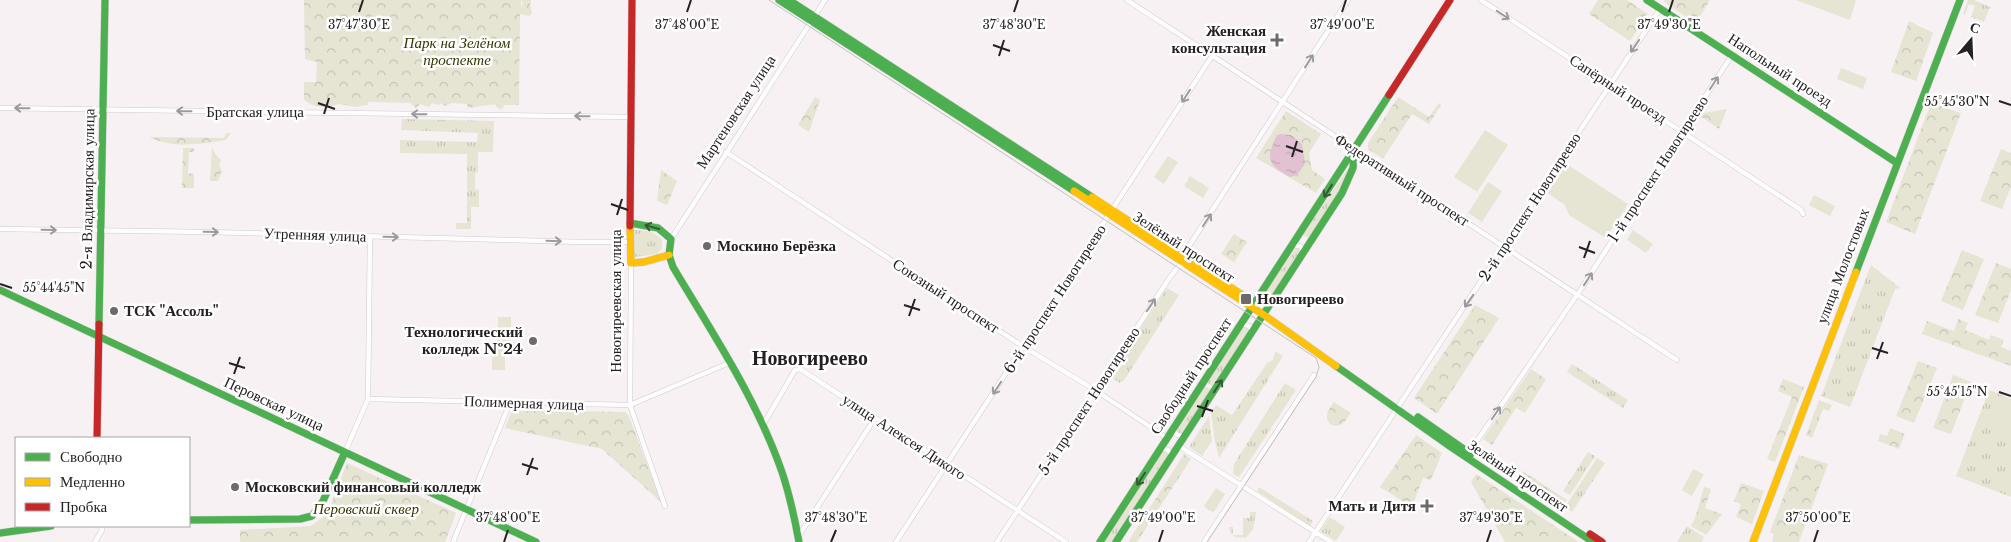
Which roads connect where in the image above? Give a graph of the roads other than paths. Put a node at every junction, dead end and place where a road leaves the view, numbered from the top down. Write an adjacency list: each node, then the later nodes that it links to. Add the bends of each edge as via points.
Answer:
1 (105, 0): 19 (main road, 2-я Владимирская улица)
2 (632, 0): 20 (main road, Новогиреевская улица)
3 (779, 0): 13 (main road, Зелёный проспект)
4 (788, 0): 13 (main road, Зелёный проспект)
5 (825, 0): 13 (street, Мартеновская улица)
6 (1127, 0): 15 (street, Федеративный проспект)
7 (1348, 0): 17 (street, 5-й проспект Новогиреево, one-way to 7)
8 (1450, 0): 22 (main road, Свободный проспект)
9 (1481, 0): 16 (street, Сапёрный проезд, one-way to 16)
10 (1647, 0): 12 (main road, Напольный проезд)
11 (1960, 0): 24 (main road, улица Молостовых)
12 (1660, 8): 14 (main road, Напольный проезд); 16 (street, 2-й проспект Новогиреево, one-way to 16)
13 (813, 19): 23 (street, Мартеновская улица); 25 (main road, Зелёный проспект)
14 (1732, 55): 21 (street, 1-й проспект Новогиреево, one-way to 14); 24 (main road, Напольный проезд)
15 (1212, 56): 17 (street, Федеративный проспект); 25 (street, 6-й проспект Новогиреево, one-way to 25)
16 (1610, 84): 21 (street, Сапёрный проезд); 34 (street, 2-й проспект Новогиреево)
17 (1284, 102): 22 (street, Федеративный проспект); 37 (street, 5-й проспект Новогиреево, one-way to 17)
18 (0, 108): 19 (street, Братская улица, one-way to 18)
19 (103, 110): 20 (street, Братская улица, one-way to 19); 29 (main road, 2-я Владимирская улица)
20 (630, 117): 27 (main road, Новогиреевская улица)
21 (1683, 132): 26 (street, Сапёрный проезд, via 1802,210); 41 (street, 1-й проспект Новогиреево, one-way to 21)
22 (1354, 150): 33 (main road, Свободный проспект, one-way to 33); 34 (street, Федеративный проспект); 35 (main road, Свободный проспект, via 1348,182)
23 (726, 152): 31 (street, Мартеновская улица); 48 (street, Союзный проспект)
24 (1897, 163): 92 (main road, улица Молостовых)
25 (1111, 212): 37 (main road, Зелёный проспект); 48 (street, 6-й проспект Новогиреево)
26 (1803, 214)
27 (630, 223): 31 (main road, one-way to 27, via 660,229); 32 (main road, Новогиреевская улица)
28 (0, 229): 29 (street, Утренняя улица, one-way to 29)
29 (102, 231): 30 (street, Утренняя улица, one-way to 30); 47 (main road, 2-я Владимирская улица)
30 (370, 237): 32 (street, Утренняя улица, one-way to 32); 53 (street)
31 (671, 239): 36 (main road)
32 (630, 242): 38 (main road, Новогиреевская улица)
33 (1293, 245): 35 (street, via 1300,246); 40 (main road, Свободный проспект)
34 (1504, 247): 41 (street, Федеративный проспект); 56 (street, 2-й проспект Новогиреево, one-way to 56)
35 (1305, 252): 42 (main road, Свободный проспект)
36 (668, 255): 38 (main road); 50 (main road)
37 (1183, 260): 43 (main road, Зелёный проспект); 52 (street, 5-й проспект Новогиреево, one-way to 37)
38 (631, 263): 55 (street, Новогиреевская улица)
39 (0, 290): 47 (main road, Перовская улица)
40 (1262, 292): 42 (street); 43 (main road, Свободный проспект)
41 (1578, 295): 49 (street, Федеративный проспект); 66 (street, 1-й проспект Новогиреево, one-way to 41)
42 (1274, 300): 44 (main road, Свободный проспект)
43 (1254, 306): 44 (main road, Зелёный проспект); 45 (main road, Свободный проспект)
44 (1265, 313): 46 (main road, Свободный проспект); 56 (main road, Зелёный проспект)
45 (1242, 324): 46 (street); 59 (main road, Свободный проспект)
46 (1254, 332): 61 (main road, Свободный проспект, one-way to 46)
47 (99, 336): 60 (main road, 2-я Владимирская улица); 65 (main road, Перовская улица)
48 (1024, 347): 52 (street, Союзный проспект); 68 (street, 6-й проспект Новогиреево, one-way to 68)
49 (1677, 360)
50 (729, 362): 55 (street, Полимерная улица); 58 (main road)
51 (1314, 375): 69 (street)
52 (1095, 390): 62 (street, Союзный проспект); 72 (street, 5-й проспект Новогиреево)
53 (368, 399): 54 (street, Полимерная улица); 65 (street)
54 (510, 403): 55 (street, Полимерная улица); 71 (street)
55 (630, 405): 70 (street, Новогиреевская улица)
56 (1398, 406): 66 (main road, Зелёный проспект); 76 (street, 2-й проспект Новогиреево)
57 (875, 418): 58 (street, улица Алексея Дикого, via 797,369); 68 (street, улица Алексея Дикого); 78 (street)
58 (764, 425): 78 (main road, via 785,480)
59 (1173, 430): 61 (street, via 1177,436); 62 (main road, Свободный проспект)
60 (97, 437)
61 (1184, 437): 63 (main road, Свободный проспект)
62 (1167, 438): 64 (main road, Свободный проспект)
63 (1179, 446): 67 (main road, Свободный проспект); 69 (street)
64 (1161, 448): 67 (street); 85 (main road, Свободный проспект, one-way to 85)
65 (345, 452): 71 (main road, Перовская улица); 73 (main road, via 323,501 312,516)
66 (1467, 455): 90 (main road, Зелёный проспект); 91 (main road, Зелёный проспект)
67 (1172, 456): 86 (main road, Свободный проспект)
68 (946, 465): 72 (street, улица Алексея Дикого); 82 (street, 6-й проспект Новогиреево)
69 (1240, 485): 76 (street); 87 (street)
70 (666, 506)
71 (466, 509): 80 (street); 81 (main road, Перовская улица)
72 (1017, 512): 83 (street, 5-й проспект Новогиреево); 84 (street, улица Алексея Дикого)
73 (190, 520)
74 (44, 527): 77 (main road)
75 (99, 527): 79 (street)
76 (1315, 532): 88 (street, 2-й проспект Новогиреево); 89 (street)
77 (0, 533)
78 (798, 540)
79 (95, 541)
80 (453, 542)
81 (536, 542)
82 (896, 542)
83 (997, 542)
84 (1066, 542)
85 (1100, 542)
86 (1116, 542)
87 (1204, 542)
88 (1308, 542)
89 (1331, 542)
90 (1593, 542)
91 (1602, 542)
92 (1753, 542)

